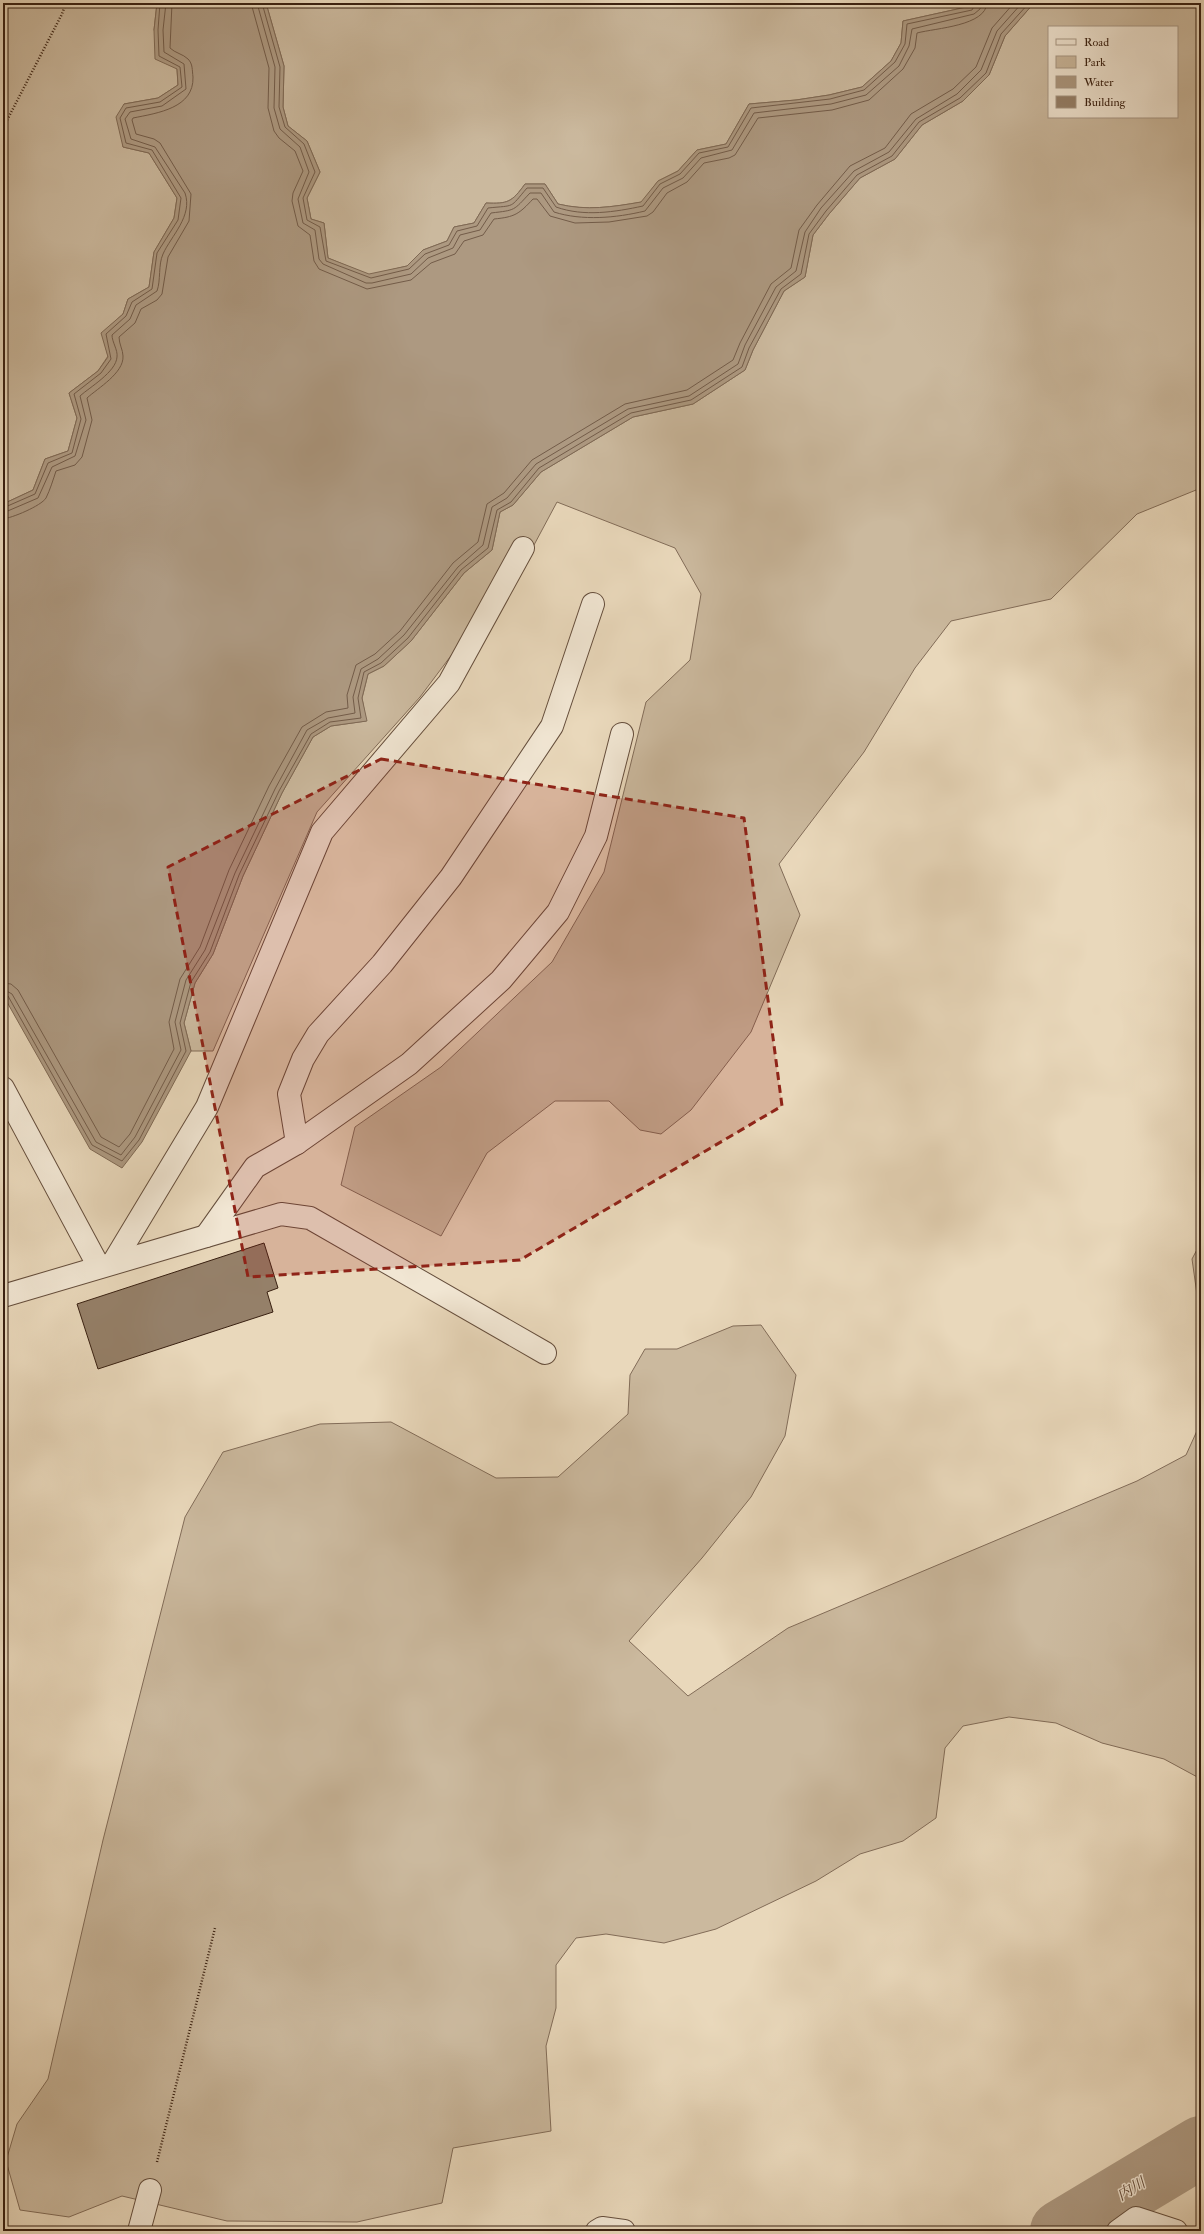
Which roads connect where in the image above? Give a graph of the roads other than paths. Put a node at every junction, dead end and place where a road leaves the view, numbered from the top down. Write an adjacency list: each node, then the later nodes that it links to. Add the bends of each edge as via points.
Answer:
1 (523, 548): 7 (street, via 449,683 322,832 208,1107)
2 (593, 604): 5 (street, via 552,726 451,877 382,964 318,1034 303,1058 289,1094)
3 (622, 734): 5 (street, via 596,836 558,912 501,980 408,1064)
4 (3, 1088): 7 (street)
5 (297, 1143): 6 (street, via 255,1167)
6 (206, 1236): 7 (street); 9 (street, via 281,1214 310,1218)
7 (106, 1265): 8 (street)
8 (3, 1296)
9 (545, 1353)
10 (150, 2190): 11 (street)
11 (139, 2231)
12 (597, 2231): 13 (street, via 602,2228)
13 (624, 2231)
14 (1118, 2231): 15 (street, via 1136,2218)
15 (1176, 2231)

